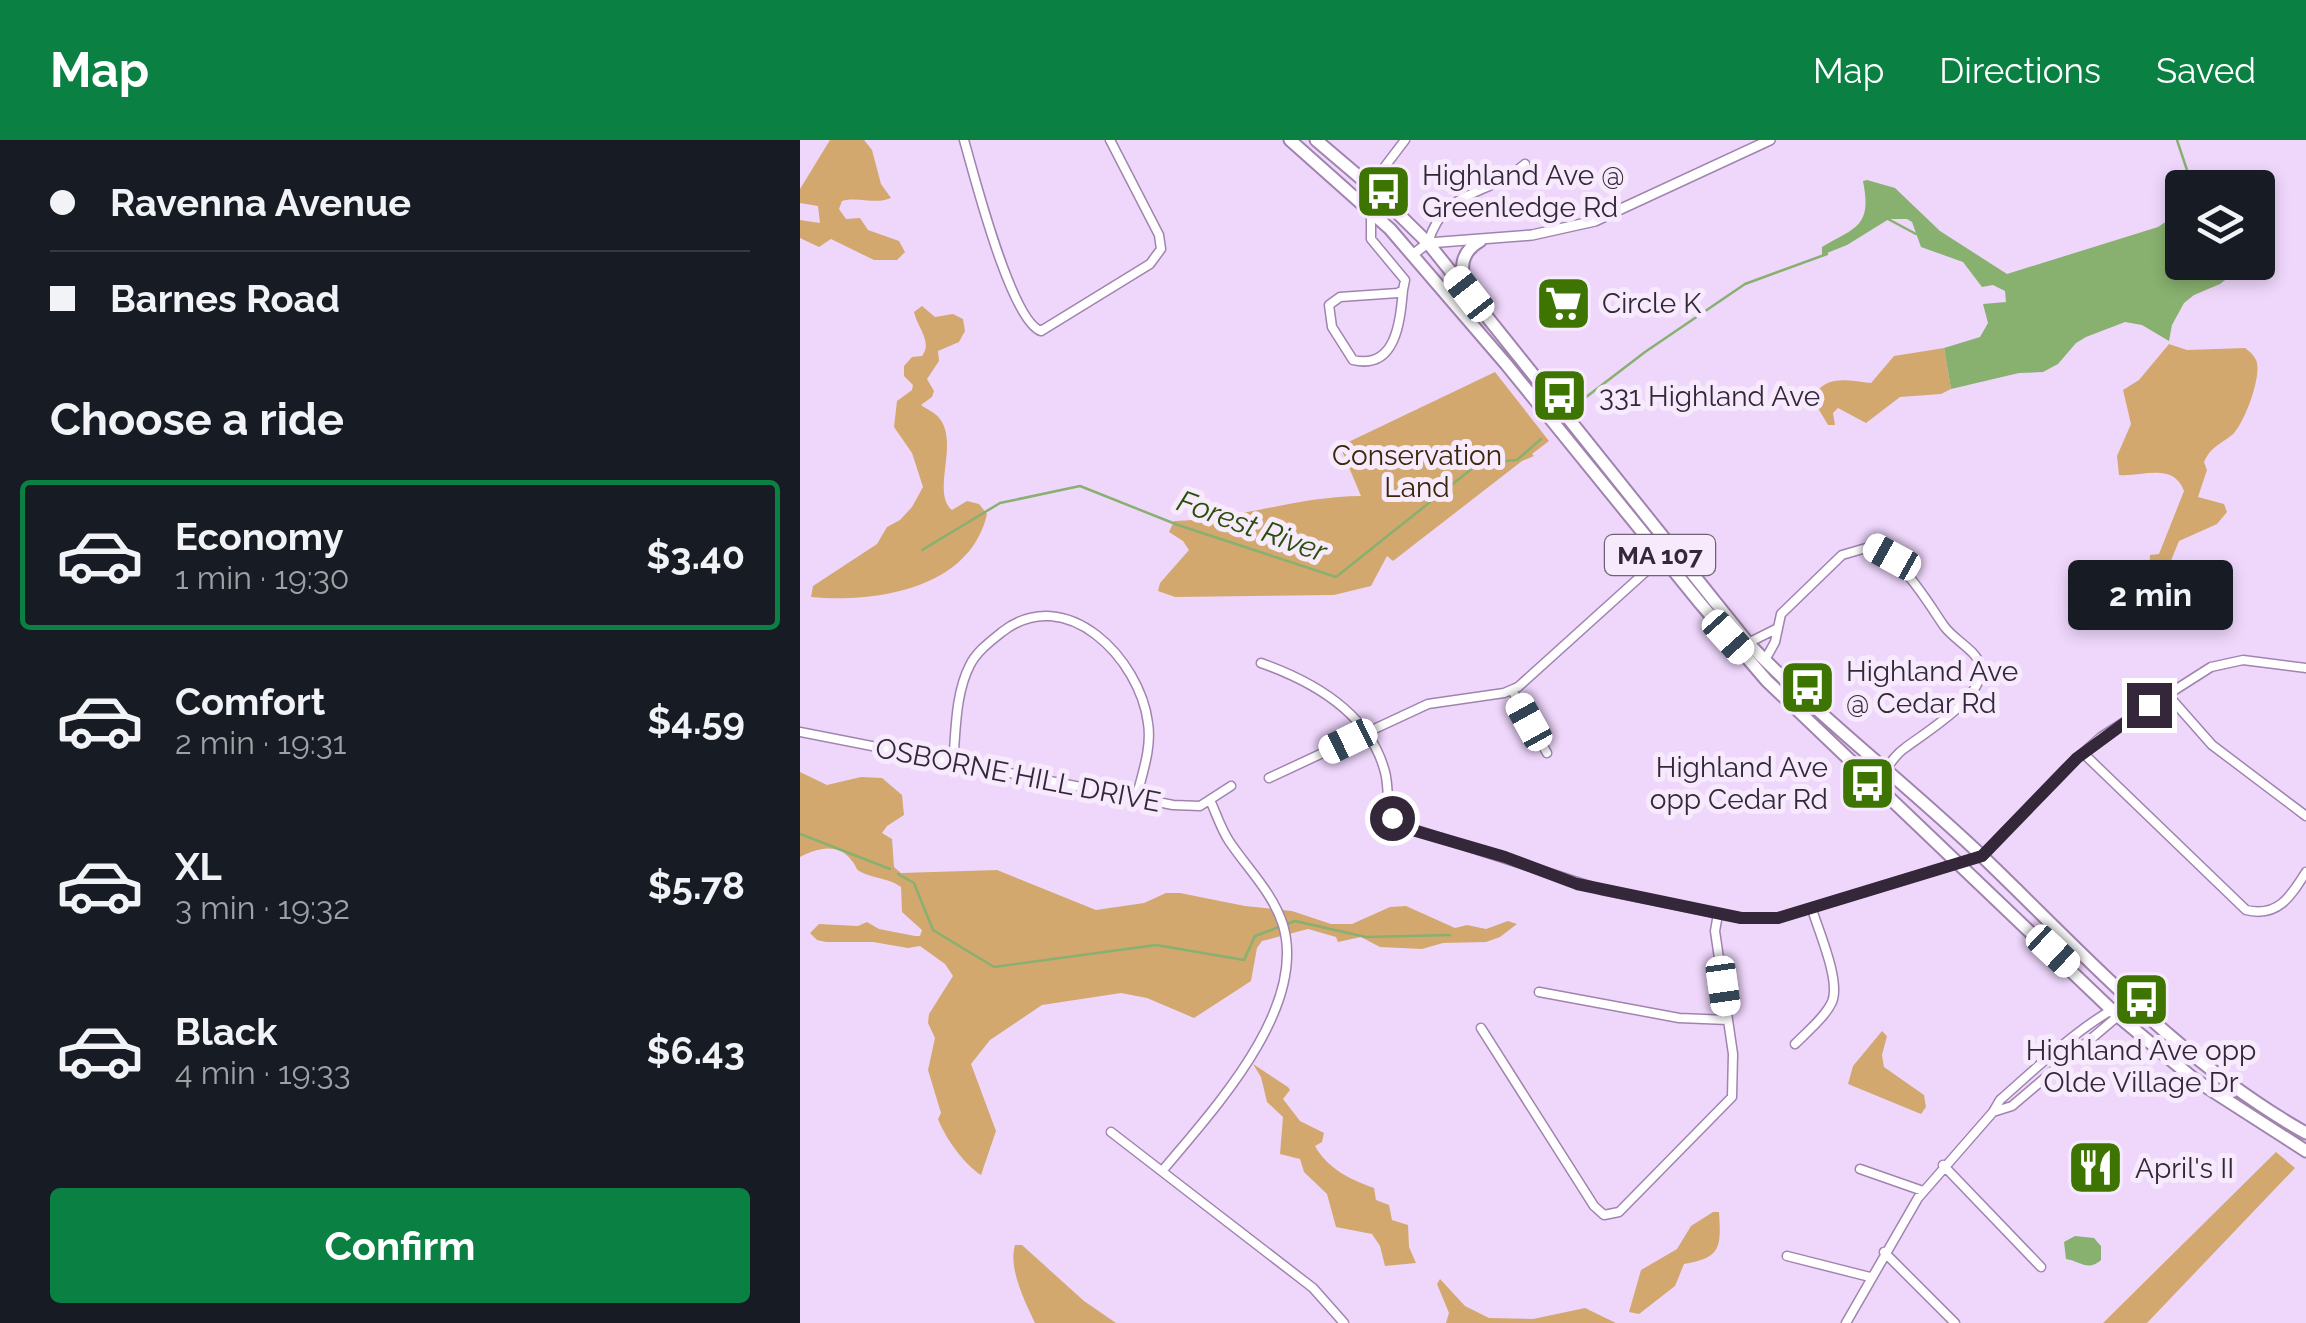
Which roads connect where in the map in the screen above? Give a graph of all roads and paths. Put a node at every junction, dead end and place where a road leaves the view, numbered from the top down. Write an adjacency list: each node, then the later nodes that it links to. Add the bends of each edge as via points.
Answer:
1 (964, 140): 2 (street, via 1008,282 1035,329 1049,328 1092,302 1150,264 1161,249)
2 (1110, 140)
3 (1290, 140): 9 (main road, MA 107)
4 (1316, 140): 8 (main road, MA 107)
5 (1405, 140): 8 (street)
6 (1770, 140): 10 (street, via 1595,221)
7 (1525, 164): 11 (street, via 1443,210)
8 (1370, 186): 11 (main road, MA 107)
9 (1371, 212): 12 (main road, MA 107); 13 (street, via 1371,238 1402,273)
10 (1480, 242): 11 (street); 14 (main road, via 1464,255)
11 (1428, 243): 12 (street); 14 (main road, MA 107)
12 (1412, 255): 15 (main road, MA 107)
13 (1403, 290): 13 (street, via 1386,354 1372,362 1353,360 1332,327 1329,306 1340,298)
14 (1469, 294): 17 (main road, MA 107)
15 (1662, 557): 21 (street); 35 (main road, MA 107, via 1767,681)
16 (1776, 629): 17 (street); 18 (street); 28 (street, via 1781,614 1842,556 1873,546 1908,573 1954,640 1972,652 1980,663 1976,687)
17 (1748, 643): 18 (main road, MA 107)
18 (1765, 660): 28 (main road, MA 107)
19 (1261, 664): 24 (street, via 1333,700)
20 (2306, 668): 22 (street, via 2234,660)
21 (1512, 690): 24 (street, via 1428,704); 26 (street)
22 (2167, 694): 25 (street); 33 (street, via 2212,746)
23 (800, 732): 27 (street, OSBORNE HILL DRIVE)
24 (1368, 732): 29 (street); 38 (street, via 1398,824 1577,884)
25 (2083, 752): 34 (street); 36 (street, via 2246,910 2282,905)
26 (1547, 753)
27 (953, 763): 31 (street, OSBORNE HILL DRIVE); 31 (street, via 962,684 972,661 1009,627 1034,616 1060,616 1107,644 1142,697 1148,752)
28 (1885, 771): 34 (main road, MA 107)
29 (1269, 778)
30 (1231, 786): 32 (street)
31 (1136, 799): 32 (street, OSBORNE HILL DRIVE, via 1200,806)
32 (1210, 800): 49 (street, via 1227,838 1275,908 1287,954 1251,1060)
33 (2306, 816)
34 (1982, 856): 35 (street); 40 (main road, MA 107)
35 (1961, 864): 37 (street); 41 (main road, MA 107)
36 (2306, 872)
37 (1812, 908): 38 (street, via 1765,919); 44 (street, via 1834,993)
38 (1718, 914): 42 (street)
39 (1538, 992): 42 (street, via 1690,1020)
40 (2130, 1000): 41 (street); 45 (main road, MA 107, via 2214,1074)
41 (2114, 1012): 47 (main road, MA 107, via 2194,1079); 48 (street, via 2000,1100)
42 (1728, 1020): 43 (street, via 1734,1080 1728,1104 1611,1215 1594,1206)
43 (1481, 1028)
44 (1795, 1044)
45 (2305, 1130)
46 (1111, 1132): 49 (street)
47 (2306, 1151)
48 (1944, 1165): 51 (street); 54 (street)
49 (1163, 1170): 56 (street, via 1313,1288)
50 (1860, 1170): 51 (street)
51 (1923, 1191): 52 (street)
52 (1884, 1252): 55 (street); 58 (street)
53 (1787, 1256): 55 (street)
54 (2041, 1267)
55 (1870, 1277): 57 (street)
56 (1344, 1323)
57 (1846, 1323)
58 (1956, 1323)

